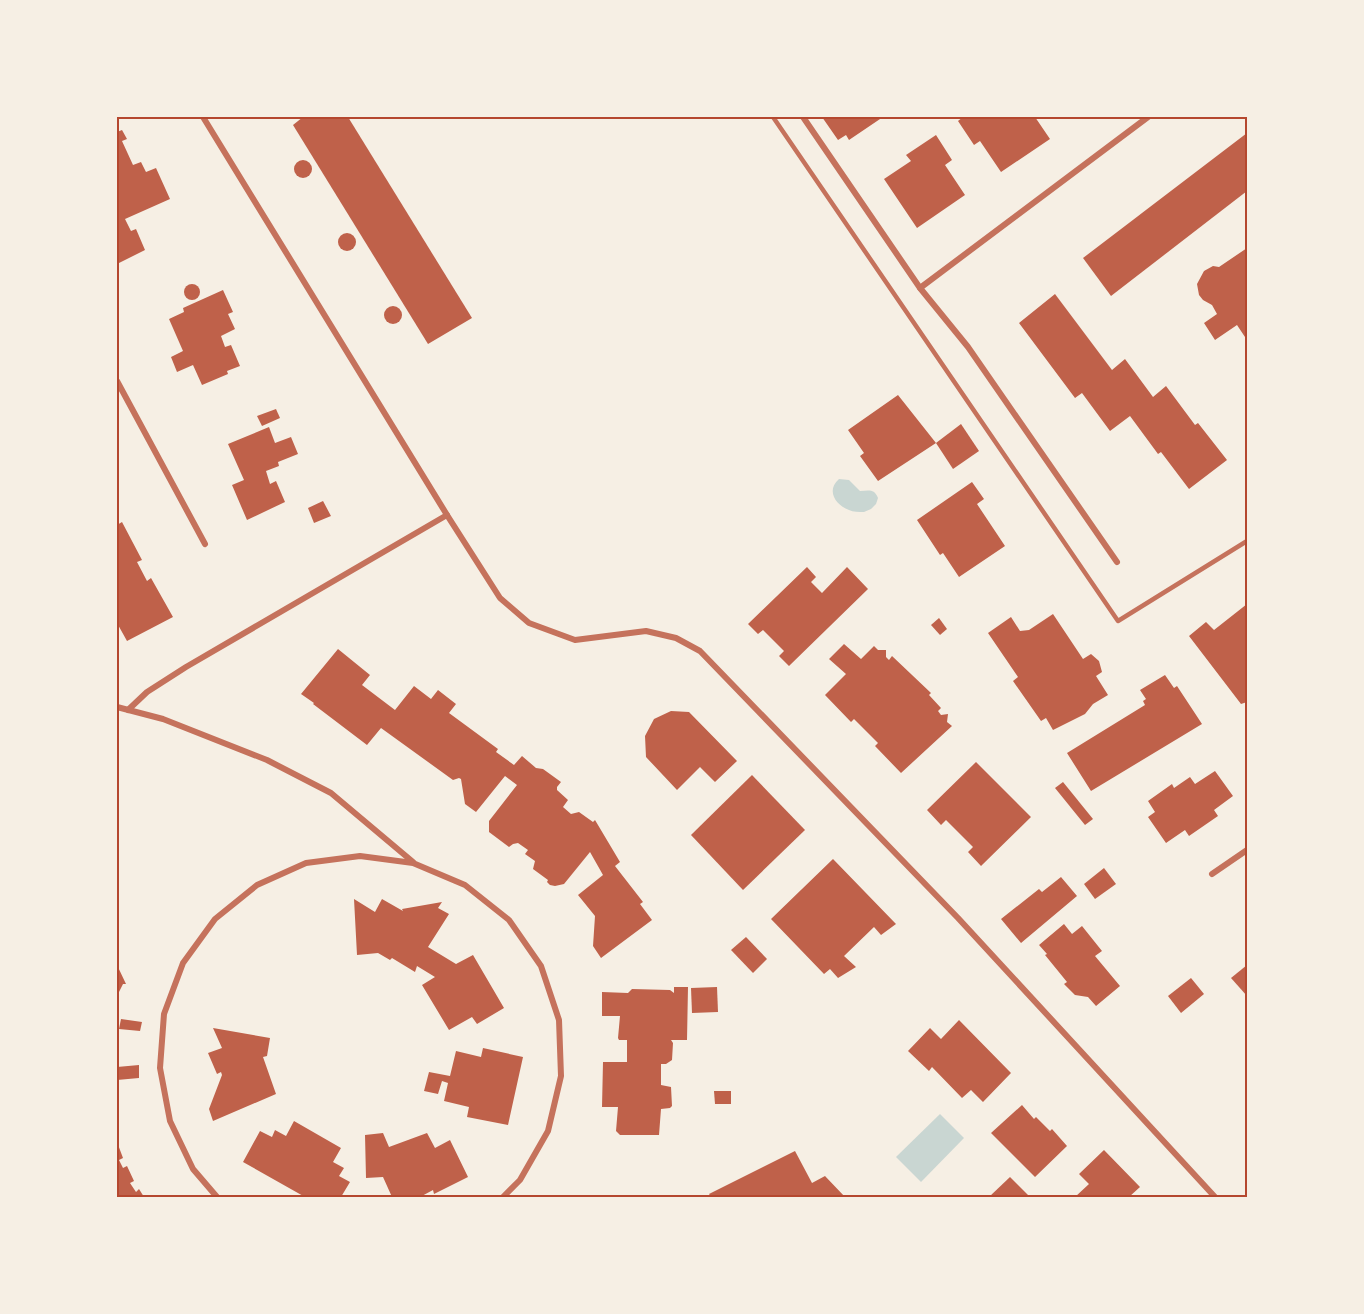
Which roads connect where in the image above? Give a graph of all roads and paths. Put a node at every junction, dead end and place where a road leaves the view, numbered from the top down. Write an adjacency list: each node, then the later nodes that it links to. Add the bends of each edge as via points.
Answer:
1 (203, 117): 7 (street)
2 (773, 117): 8 (lane, via 1118,621)
3 (803, 117): 5 (street)
4 (1148, 117): 5 (street)
5 (920, 288): 10 (street, via 968,347)
6 (117, 381): 9 (street)
7 (447, 515): 12 (street, via 186,668 147,692); 18 (street, via 500,598 529,623 575,640 646,631 676,638 700,651 958,918)
8 (1247, 541)
9 (205, 544)
10 (1117, 562)
11 (117, 707): 12 (street)
12 (128, 710): 14 (street, via 163,719 267,760 331,793)
13 (1247, 850): 15 (street)
14 (414, 863): 16 (street, via 360,856 306,863 257,885 215,919 183,963 164,1014 159,1068 170,1121 193,1169); 17 (street, via 465,885 509,920 541,966 559,1020 561,1076 548,1131 520,1180)
15 (1212, 874)
16 (217, 1197)
17 (503, 1197)
18 (1215, 1197)

